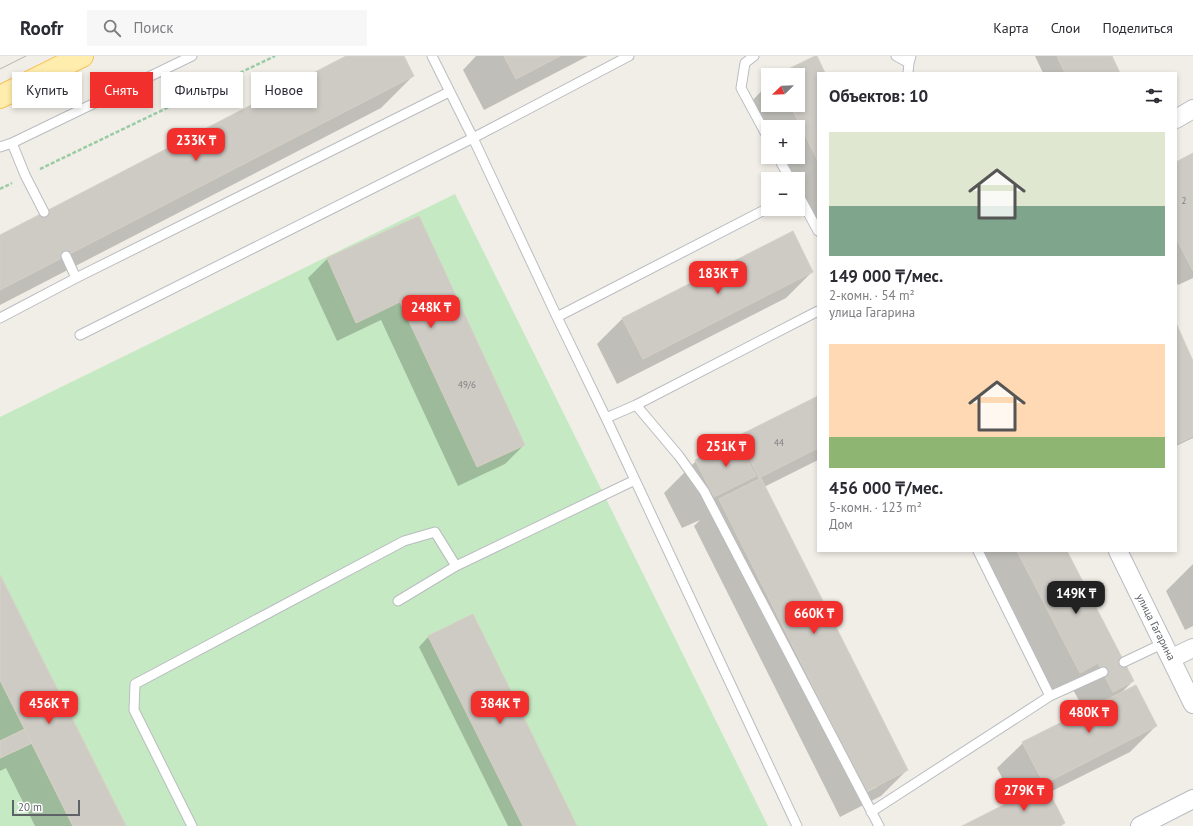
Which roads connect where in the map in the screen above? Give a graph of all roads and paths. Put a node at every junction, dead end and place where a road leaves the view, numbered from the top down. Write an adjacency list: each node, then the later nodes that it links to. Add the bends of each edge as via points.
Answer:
1 (82, 56): 11 (main road)
2 (192, 56): 16 (lane)
3 (275, 56): 18 (path)
4 (432, 56): 10 (lane)
5 (629, 56): 15 (lane)
6 (754, 56): 14 (lane, via 745,63 741,88)
7 (896, 56): 8 (lane)
8 (910, 60): 9 (lane)
9 (908, 72)
10 (449, 92): 15 (lane); 25 (lane)
11 (0, 97)
12 (1193, 110): 13 (street)
13 (1177, 118)
14 (761, 125)
15 (473, 138): 27 (lane); 29 (lane)
16 (12, 143): 17 (lane); 18 (lane)
17 (0, 147)
18 (25, 175): 19 (path); 21 (lane)
19 (0, 189)
20 (805, 207): 23 (lane)
21 (44, 212)
22 (761, 212): 27 (lane)
23 (817, 230)
24 (66, 256): 25 (lane)
25 (76, 278): 28 (lane)
26 (817, 312): 30 (lane)
27 (557, 317): 31 (lane)
28 (0, 318)
29 (80, 335)
30 (636, 405): 31 (lane); 44 (lane, via 679,456 704,491)
31 (606, 418): 32 (lane)
32 (635, 480): 35 (lane); 46 (lane)
33 (978, 552): 41 (lane)
34 (1118, 552): 38 (street, улица Гагарина)
35 (456, 566): 36 (lane); 45 (lane, via 435,532 404,541 135,684 134,710)
36 (398, 601)
37 (1193, 648): 38 (street)
38 (1168, 651): 39 (lane); 42 (street, улица Гагарина)
39 (1124, 662)
40 (1103, 672): 41 (lane)
41 (1050, 696): 44 (lane)
42 (1193, 704)
43 (1193, 799): 48 (street)
44 (871, 812): 47 (lane)
45 (192, 826)
46 (798, 826)
47 (879, 826)
48 (1140, 826)

